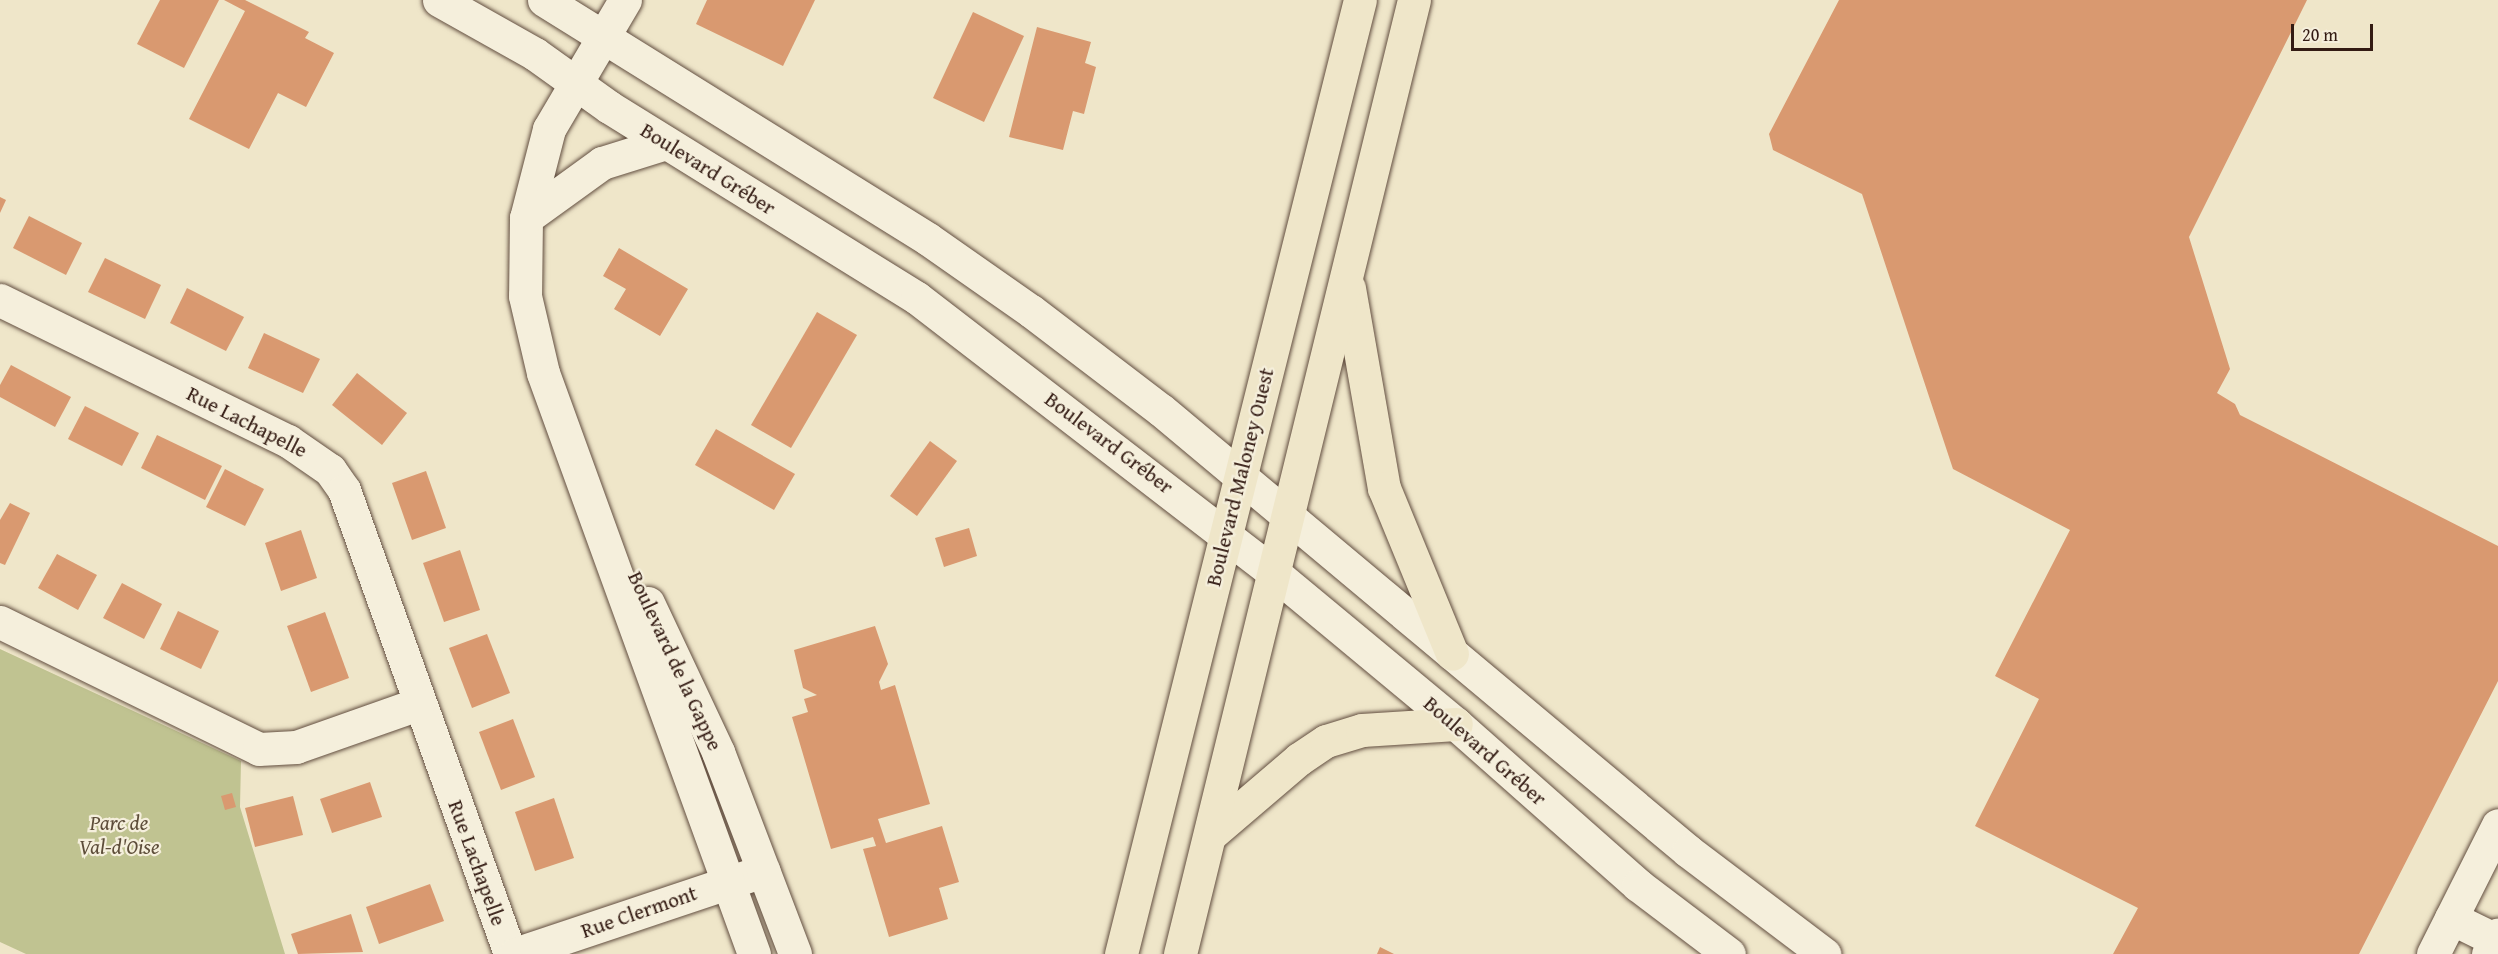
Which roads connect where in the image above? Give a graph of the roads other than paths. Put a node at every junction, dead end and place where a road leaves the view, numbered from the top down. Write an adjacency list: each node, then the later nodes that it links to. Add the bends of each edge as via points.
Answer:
1 (439, 0): 7 (street, Boulevard Gréber)
2 (544, 0): 6 (street)
3 (625, 0): 6 (street, Boulevard de la Gappe)
4 (1359, 0): 13 (main road, Boulevard Maloney Ouest)
5 (1414, 0): 10 (main road)
6 (602, 38): 7 (street, Boulevard de la Gappe); 13 (street, via 969,267 1152,403)
7 (576, 82): 8 (street, Boulevard Gréber); 9 (street, Boulevard de la Gappe, via 549,129)
8 (666, 143): 9 (street, via 602,163); 15 (street, Boulevard Gréber, via 917,298)
9 (526, 218): 12 (street, Boulevard de la Gappe, via 525,296)
10 (1347, 274): 14 (main road); 18 (main road, via 1384,488)
11 (0, 300): 19 (street, Rue Lachapelle, via 288,441 330,470 344,490)
12 (543, 373): 23 (street, Boulevard de la Gappe, via 718,752); 24 (street, Boulevard de la Gappe)
13 (1241, 476): 14 (street); 15 (main road, Boulevard Maloney Ouest)
14 (1288, 516): 16 (main road); 18 (street)
15 (1226, 534): 16 (street, Boulevard Gréber); 31 (main road, Boulevard Maloney Ouest)
16 (1274, 573): 20 (street, Boulevard Gréber); 22 (main road)
17 (0, 622): 19 (street, via 259,749 296,747)
18 (1452, 654): 34 (street, via 1688,851)
19 (418, 704): 27 (street, Rue Lachapelle)
20 (1456, 724): 22 (main road, via 1362,730 1326,741); 33 (street, Boulevard Gréber, via 1638,885)
21 (2498, 825): 25 (street)
22 (1209, 835): 32 (main road)
23 (763, 871): 24 (street, Rue Clermont); 30 (street, Boulevard de la Gappe)
24 (728, 882): 28 (street, Rue Clermont); 29 (street, Boulevard de la Gappe)
25 (2451, 918): 26 (street); 35 (street)
26 (2495, 942)
27 (510, 954)
28 (515, 954)
29 (754, 954)
30 (795, 954)
31 (1121, 954)
32 (1180, 954)
33 (1729, 954)
34 (1824, 954)
35 (2433, 954)

